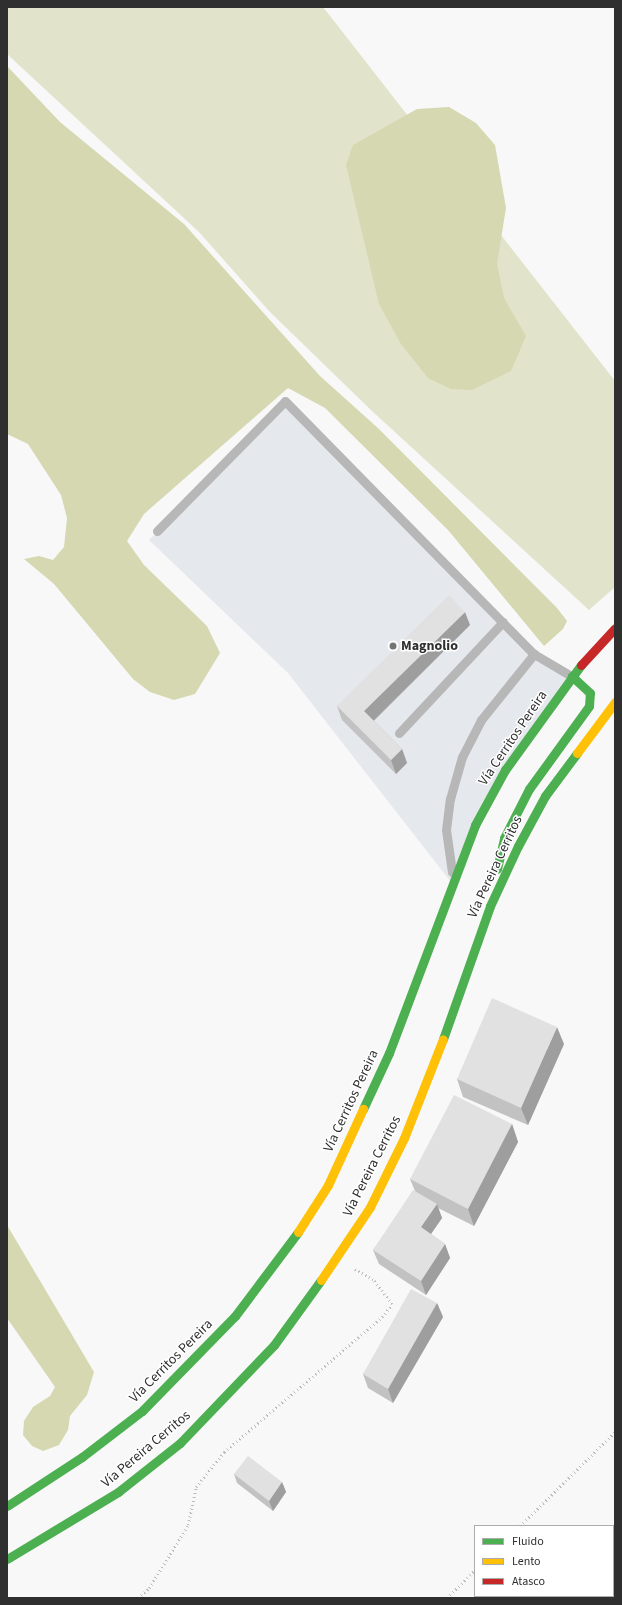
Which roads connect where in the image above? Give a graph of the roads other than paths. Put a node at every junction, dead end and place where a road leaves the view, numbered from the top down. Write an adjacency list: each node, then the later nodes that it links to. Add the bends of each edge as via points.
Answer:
1 (157, 530): 2 (lane, via 285,401)
2 (503, 622): 4 (lane); 7 (lane)
3 (615, 628): 5 (highway, Vía Cerritos Pereira)
4 (534, 654): 5 (lane); 8 (lane, via 481,720 462,757 450,799 446,830)
5 (572, 676): 8 (highway, Vía Cerritos Pereira, via 505,770 475,825); 9 (highway, via 590,693 588,706 529,790 504,838)
6 (615, 702): 9 (highway, Vía Pereira Cerritos, via 545,796)
7 (399, 733)
8 (454, 886): 10 (highway, Vía Cerritos Pereira, via 357,1125 297,1234 235,1316 158,1396 82,1457)
9 (490, 906): 11 (highway, Vía Pereira Cerritos, via 435,1062 404,1138 370,1208 274,1345 180,1443 118,1492)
10 (7, 1506)
11 (7, 1559)

